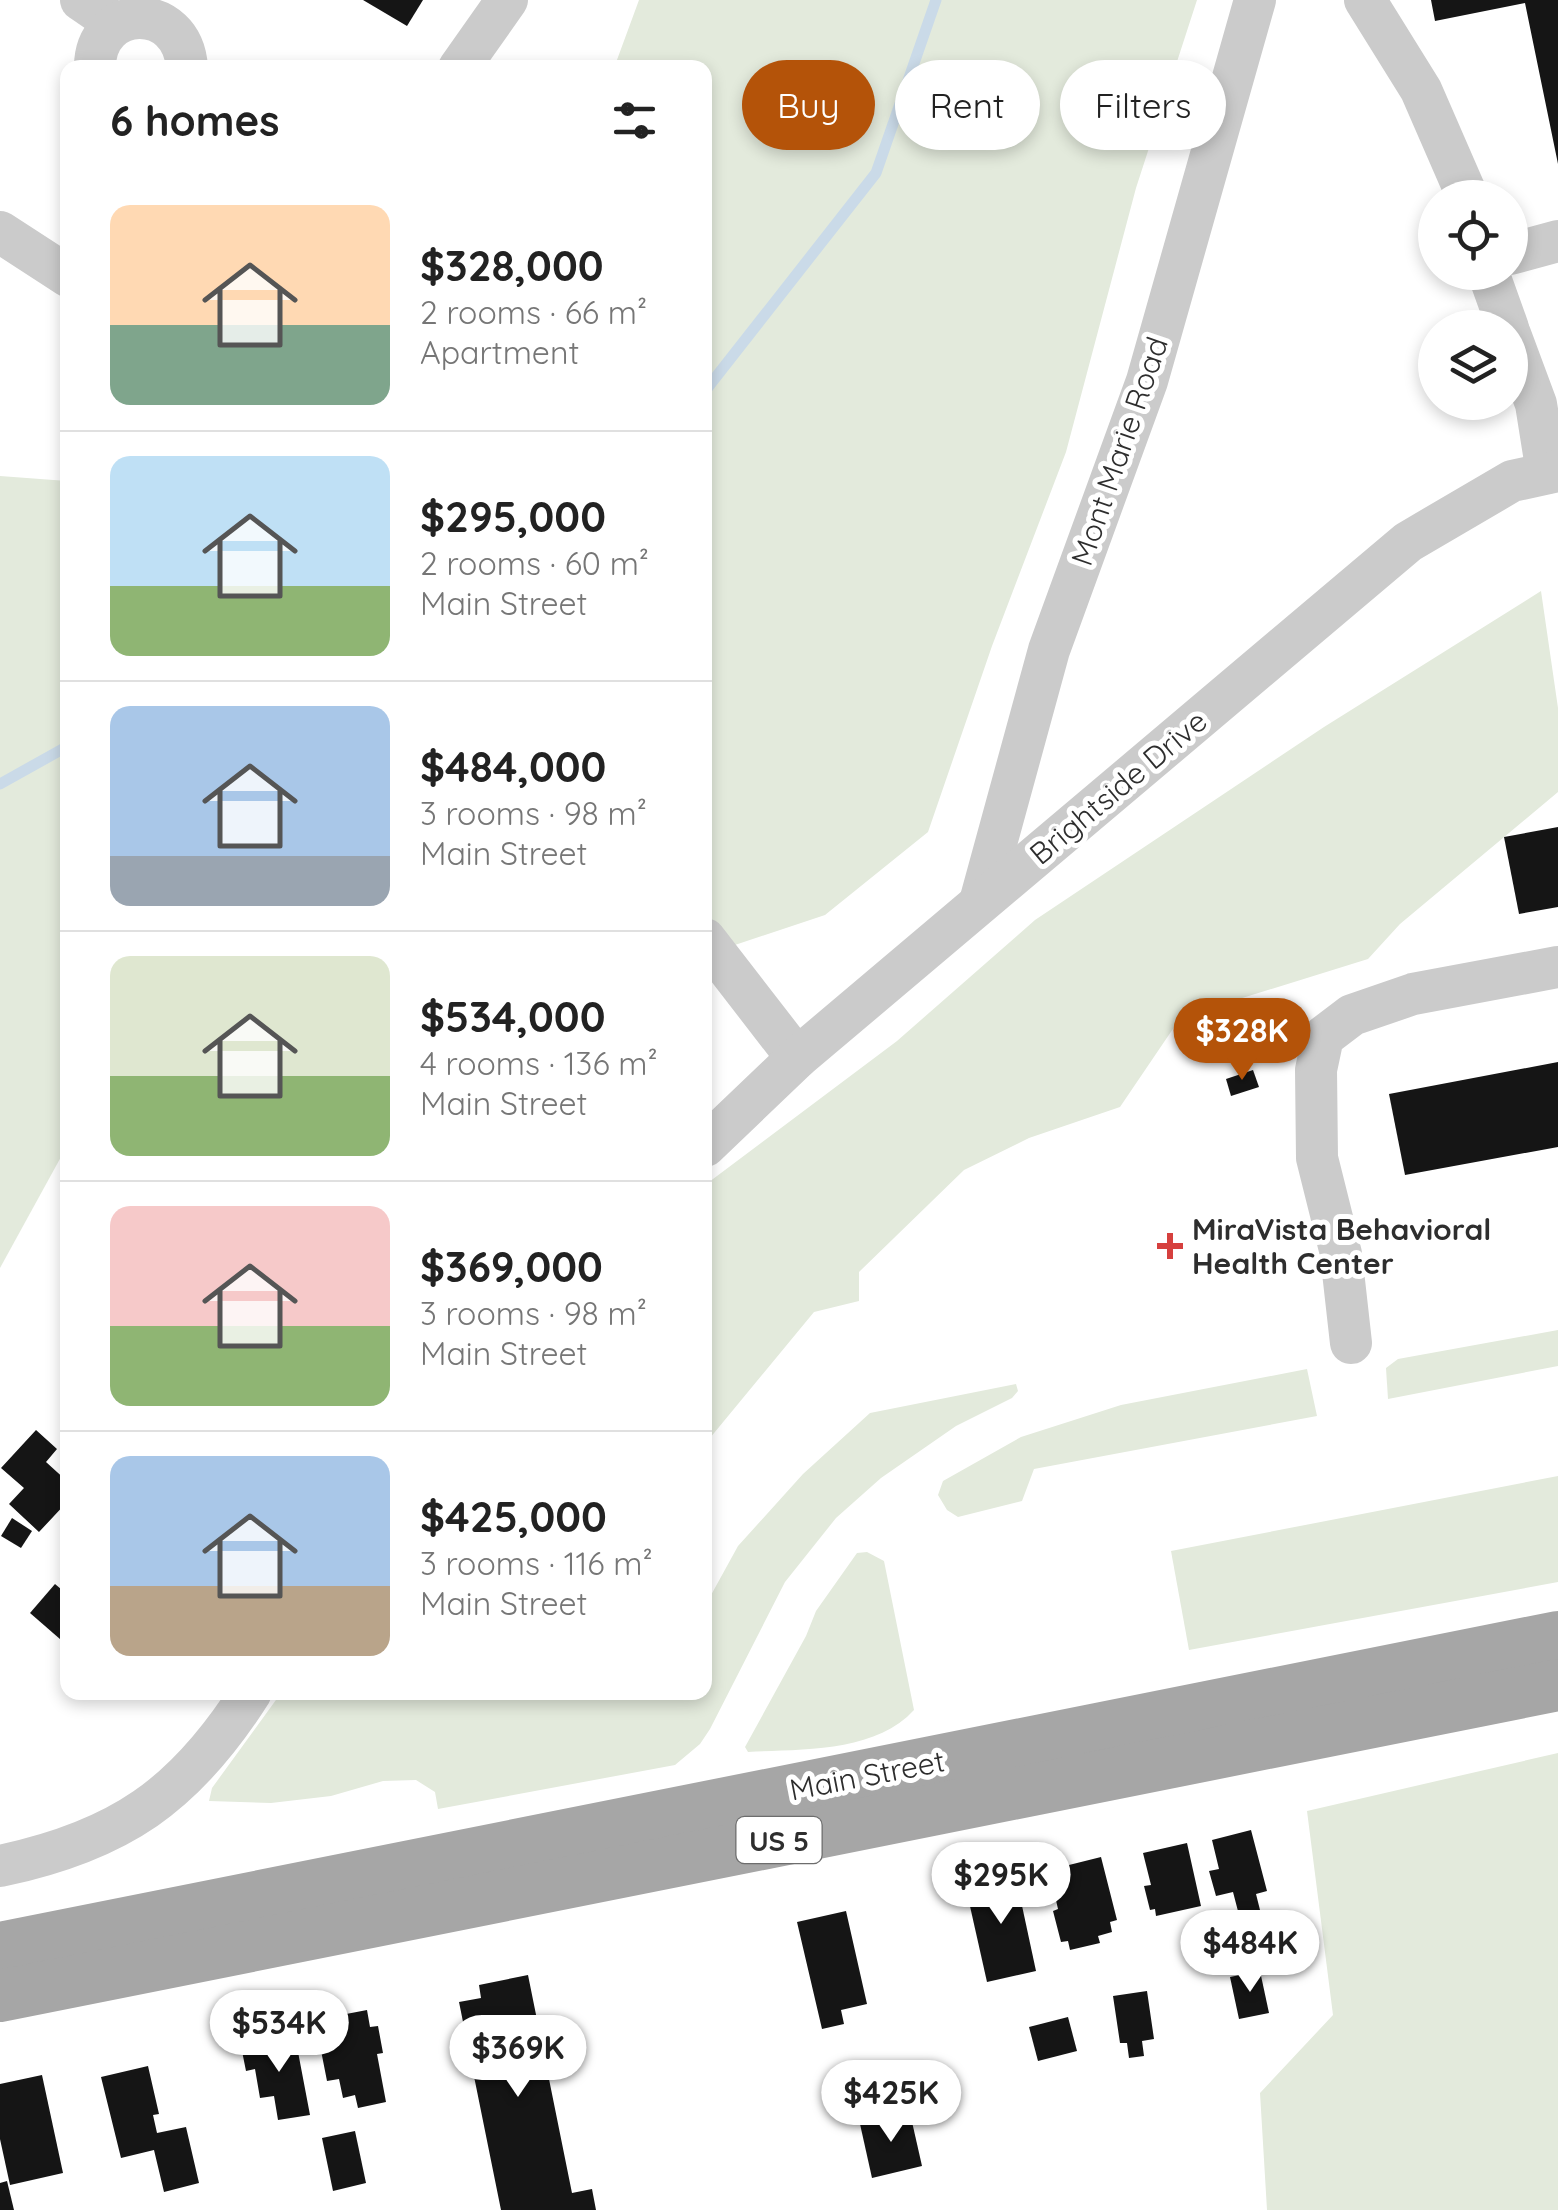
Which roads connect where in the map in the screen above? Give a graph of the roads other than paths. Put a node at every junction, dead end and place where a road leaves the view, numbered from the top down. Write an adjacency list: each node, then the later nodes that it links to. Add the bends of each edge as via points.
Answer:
1 (82, 0): 5 (street)
2 (507, 0): 8 (street)
3 (1255, 0): 16 (street, Mont Marie Road, via 1147,381 1049,650)
4 (1365, 0): 9 (street, via 1421,90)
5 (116, 24): 6 (street, via 98,46); 7 (street, via 159,21 180,40)
6 (96, 60)
7 (184, 60)
8 (465, 60)
9 (1460, 180)
10 (0, 232): 13 (street)
11 (1558, 241): 12 (street)
12 (1528, 249)
13 (60, 271)
14 (1528, 382): 15 (street)
15 (1552, 472): 16 (street, Brightside Drive, via 1512,480 1408,542)
16 (980, 902): 19 (street, Brightside Drive)
17 (712, 948): 19 (street)
18 (1558, 967): 21 (street, via 1413,994 1352,1015 1323,1037 1316,1070 1317,1158 1341,1254)
19 (797, 1058): 20 (street, Brightside Drive)
20 (712, 1139)
21 (1350, 1343)
22 (1558, 1637): 26 (main road, Main Street / US 5)
23 (1558, 1685): 27 (main road, Main Street / US 5)
24 (245, 1700): 25 (street, via 179,1784 117,1828 56,1854)
25 (0, 1866)
26 (0, 1948)
27 (0, 1996)

